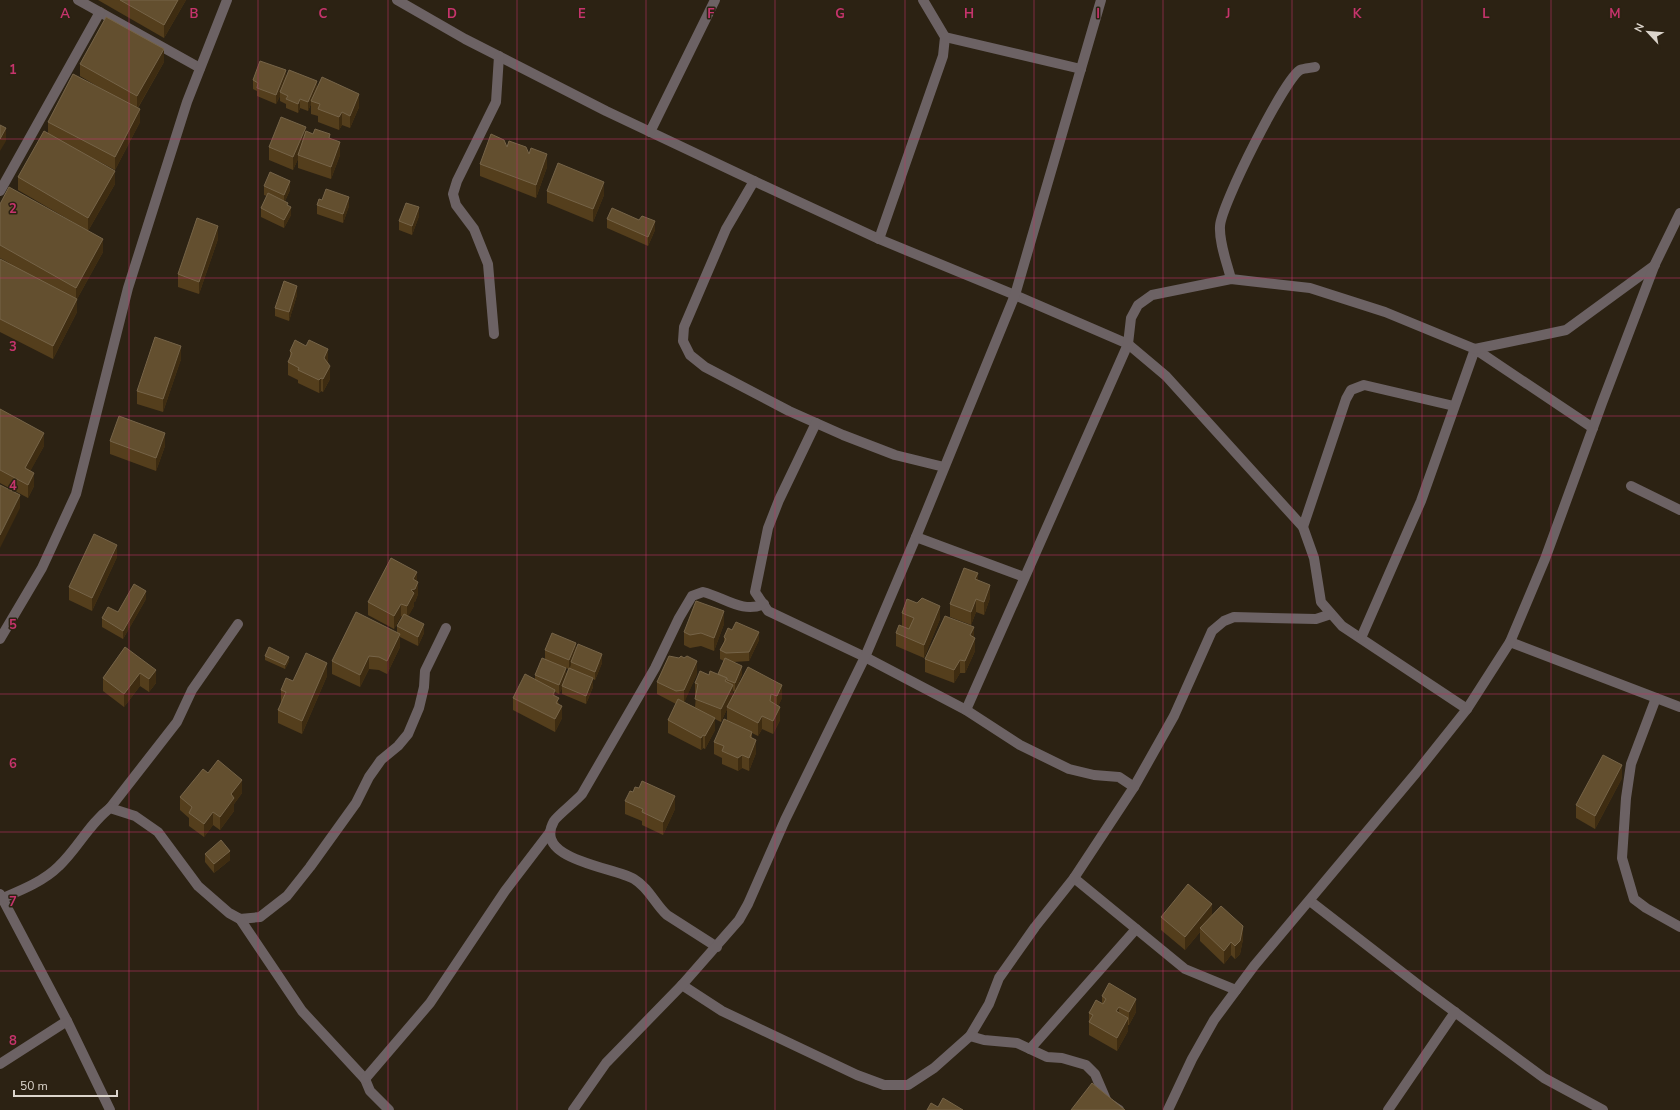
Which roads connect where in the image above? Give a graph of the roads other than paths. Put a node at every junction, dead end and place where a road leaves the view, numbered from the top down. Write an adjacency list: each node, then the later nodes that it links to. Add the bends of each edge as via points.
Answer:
1 (78, 0): 7 (street)
2 (227, 0): 11 (street)
3 (397, 0): 9 (street)
4 (715, 0): 13 (street)
5 (923, 0): 8 (street)
6 (1101, 0): 12 (street)
7 (100, 12): 11 (street); 15 (street)
8 (945, 37): 12 (street); 17 (street, via 938,75)
9 (499, 56): 13 (street); 21 (street, via 496,102 457,181 454,194 456,205 474,229 488,264)
10 (1315, 67): 19 (street, via 1300,70 1290,82 1251,149 1225,204 1220,226)
11 (200, 68): 38 (street, via 186,102 128,288 76,494 42,568)
12 (1081, 68): 20 (street)
13 (650, 132): 14 (street)
14 (754, 181): 17 (street); 25 (street, via 726,228 684,327 683,341 690,355 705,367)
15 (0, 190)
16 (1680, 214): 18 (street)
17 (879, 239): 20 (street)
18 (1655, 264): 23 (street, via 1566,330); 26 (street)
19 (1231, 279): 22 (street, via 1152,295 1138,305 1131,318); 23 (street, via 1310,288 1385,312)
20 (1015, 295): 22 (street); 27 (street)
21 (494, 334)
22 (1128, 344): 30 (street, via 1166,376); 32 (street)
23 (1475, 349): 24 (street); 26 (street)
24 (1454, 406): 30 (street, via 1364,385 1351,390); 37 (street, via 1421,501)
25 (816, 423): 27 (street, via 895,454); 33 (street, via 768,528 755,592)
26 (1593, 428): 39 (street, via 1546,559)
27 (944, 467): 31 (street)
28 (1631, 486): 29 (street)
29 (1680, 510)
30 (1303, 528): 34 (street, via 1314,558 1321,602)
31 (916, 537): 32 (street); 40 (street)
32 (1024, 577): 44 (street)
33 (764, 604): 40 (street, via 768,611); 47 (street, via 744,608 703,592 692,596 678,618 655,668 582,794 555,819)
34 (1331, 614): 37 (street, via 1342,626); 45 (street, via 1316,619 1234,618 1224,621 1217,627 1209,637 1174,716)
35 (238, 624): 46 (street, via 192,690 177,722)
36 (446, 628): 51 (street, via 425,671 419,708 408,734 381,760 356,803 287,896 260,916)
37 (1361, 638): 43 (street)
38 (0, 639)
39 (1510, 642): 41 (street); 43 (street)
40 (865, 657): 44 (street); 54 (street, via 785,820 748,904 739,920)
41 (1656, 698): 42 (street); 52 (street, via 1631,764 1622,858 1634,899)
42 (1680, 707)
43 (1467, 709): 50 (street)
44 (966, 710): 45 (street, via 1020,745 1069,769 1119,777)
45 (1134, 787): 48 (street)
46 (110, 808): 49 (street, via 98,817 59,866 28,888); 51 (street, via 135,816 158,832 198,886 229,914)
47 (550, 832): 54 (street, via 553,845 567,855 632,878 644,887 667,915); 62 (street, via 505,891 430,1003)
48 (1074, 878): 53 (street); 59 (street, via 999,978 989,1004)
49 (2, 896): 58 (street)
50 (1310, 901): 56 (street); 57 (street)
51 (240, 919): 62 (street, via 302,1011)
52 (1680, 927)
53 (1136, 929): 56 (street, via 1185,969); 60 (street)
54 (717, 947): 55 (street)
55 (682, 985): 59 (street, via 722,1011 857,1075 884,1085 908,1085 934,1068); 65 (street, via 606,1063)
56 (1236, 990): 67 (street, via 1214,1020)
57 (1455, 1012): 68 (street); 69 (street, via 1544,1078)
58 (67, 1021): 61 (street); 63 (street)
59 (970, 1036): 60 (street, via 1017,1043)
60 (1030, 1049): 66 (street, via 1047,1057 1086,1064 1095,1074 1107,1102)
61 (0, 1064)
62 (365, 1079): 64 (street, via 370,1091)
63 (110, 1110)
64 (389, 1110)
65 (573, 1110)
66 (1118, 1110)
67 (1168, 1110)
68 (1388, 1110)
69 (1603, 1110)

